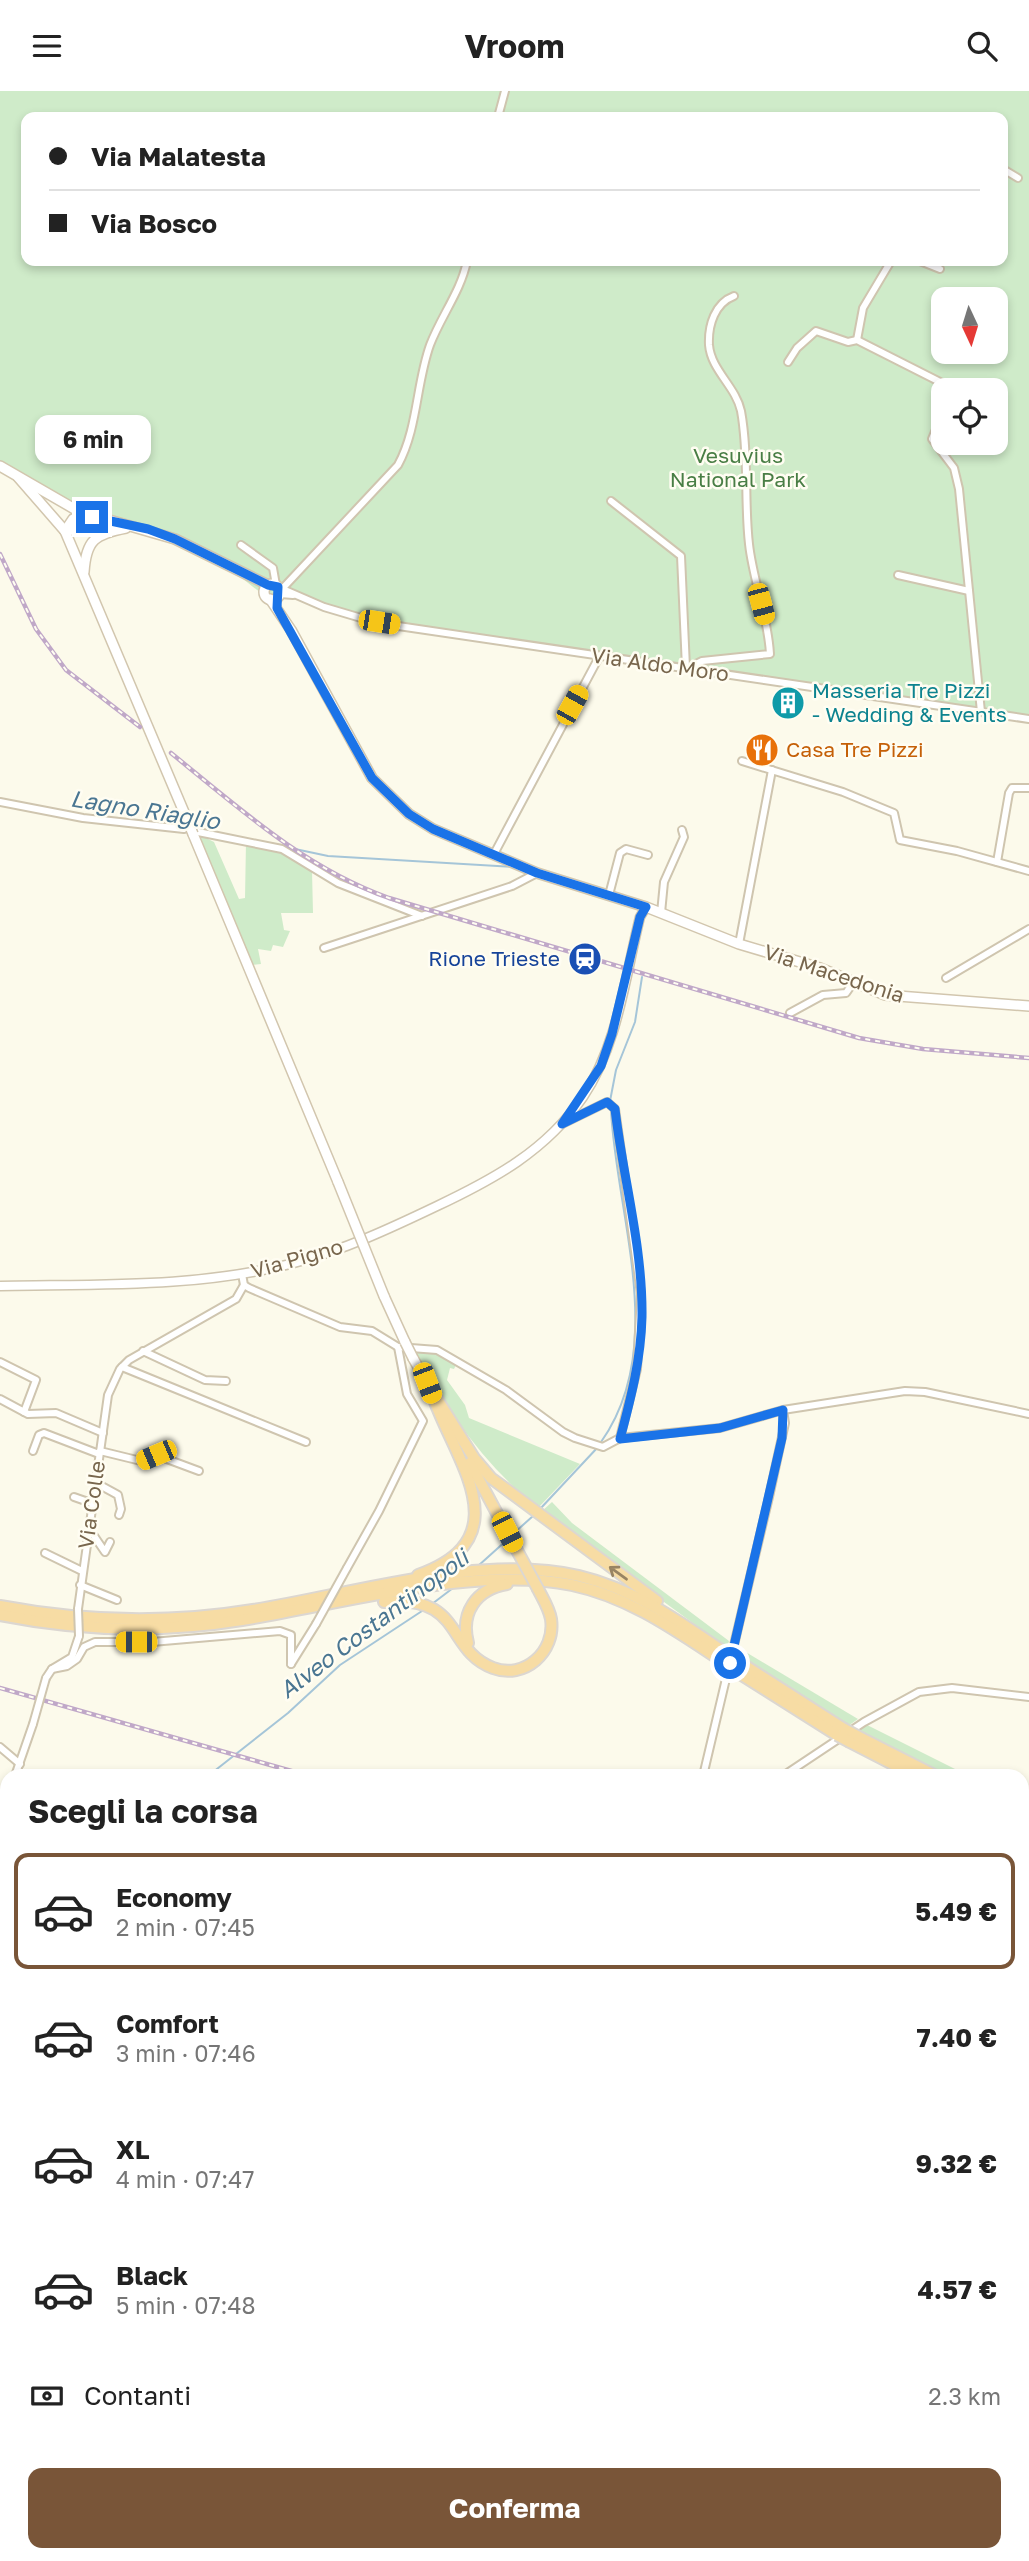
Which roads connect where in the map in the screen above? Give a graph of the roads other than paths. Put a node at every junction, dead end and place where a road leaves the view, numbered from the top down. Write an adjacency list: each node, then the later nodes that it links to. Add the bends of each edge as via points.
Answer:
1 (505, 91): 2 (street)
2 (499, 112)
3 (1008, 172): 4 (street)
4 (1018, 178)
5 (466, 266): 25 (street, via 430,346 409,443 398,465)
6 (888, 266): 10 (street, via 863,308)
7 (932, 266): 8 (street)
8 (940, 269)
9 (734, 296): 28 (street, via 724,300 715,314 709,346 741,409 749,547 770,654 702,661)
10 (857, 340): 11 (street, via 848,342 816,331); 12 (street)
11 (788, 362)
12 (931, 378)
13 (944, 455): 24 (street, via 954,468)
14 (0, 466): 15 (main road)
15 (18, 477): 17 (main road); 20 (main road)
16 (611, 501): 27 (street, via 681,556)
17 (92, 517): 18 (main road); 20 (main road, via 73,519)
18 (115, 524): 19 (main road, Via Macedonia); 20 (main road)
19 (133, 526): 22 (main road, via 99,535 87,550); 25 (main road, Via Macedonia, via 175,539)
20 (65, 531): 22 (main road)
21 (241, 545): 25 (street, via 273,568)
22 (84, 574): 35 (main road)
23 (898, 575): 24 (street)
24 (969, 591): 29 (street)
25 (279, 592): 26 (street, Via Aldo Moro, via 365,620); 37 (main road, Via Macedonia, via 381,790 418,820)
26 (599, 657): 27 (street, Via Aldo Moro); 37 (street)
27 (686, 668): 28 (street, Via Aldo Moro)
28 (695, 670): 29 (street, Via Aldo Moro)
29 (981, 712): 30 (street, Via Aldo Moro)
30 (1029, 719)
31 (743, 761): 32 (street)
32 (772, 770): 39 (street, via 894,813 900,840); 47 (street)
33 (1029, 788): 39 (street, via 1012,788 1009,793)
34 (0, 802): 35 (street)
35 (191, 830): 45 (street, via 282,849 338,883); 57 (main road, bridge)
36 (682, 830): 44 (street, via 684,837 664,882)
37 (494, 854): 41 (main road, Via Macedonia)
38 (648, 855): 42 (street, via 626,849 620,853)
39 (996, 862): 40 (street)
40 (1029, 871)
41 (537, 873): 42 (main road, Via Macedonia); 45 (street)
42 (608, 895): 43 (main road, Via Macedonia)
43 (646, 907): 44 (main road, Via Macedonia); 53 (street, Via Pigno, via 601,1066)
44 (661, 913): 47 (main road, Via Macedonia)
45 (422, 916): 48 (street)
46 (1029, 929): 49 (street)
47 (739, 944): 50 (main road, Via Macedonia, via 820,968)
48 (324, 949)
49 (946, 978)
50 (853, 983): 51 (main road, Via Macedonia, via 915,1000); 52 (street, via 846,993 823,995)
51 (1029, 1006)
52 (790, 1013)
53 (562, 1124): 54 (street, Via Pigno, via 516,1165 465,1193 330,1252); 68 (street, Via Pigno, via 611,1101 615,1109 641,1294 637,1369)
54 (242, 1275): 55 (street); 56 (street, Via Pigno, via 163,1283)
55 (244, 1285): 57 (street, via 340,1327 372,1332); 58 (street, Via Colle, via 236,1299)
56 (0, 1286)
57 (402, 1344): 62 (main road, bridge); 68 (street, via 437,1350 506,1389 563,1432 603,1447); 92 (street, bridge, via 407,1394 424,1423 291,1664 291,1635 280,1631 95,1642 67,1666)
58 (143, 1351): 60 (street, Via Colle); 61 (street, via 205,1380)
59 (0, 1362): 65 (street, via 36,1380)
60 (122, 1367): 67 (street, Via Colle, via 108,1395); 69 (street)
61 (226, 1381)
62 (427, 1383): 85 (highway, via 473,1487 474,1511 463,1545 448,1560 418,1575); 89 (highway, one-way to 62, via 531,1510 480,1466); 90 (highway, bridge, via 548,1609 552,1628 546,1648 533,1663 513,1671 482,1662)
63 (0, 1399): 65 (street)
64 (783, 1410): 66 (street, via 915,1391); 68 (street, via 720,1428); 98 (street, via 785,1423 775,1473)
65 (24, 1412): 67 (street, via 56,1413)
66 (1029, 1414)
67 (103, 1433): 71 (street, Via Colle)
68 (620, 1439)
69 (306, 1441)
70 (33, 1451): 71 (street, via 44,1433)
71 (99, 1453): 72 (street, via 141,1461 156,1455); 73 (street, Via Colle)
72 (199, 1471)
73 (96, 1483): 75 (street, Via Colle); 76 (street, via 118,1495)
74 (74, 1497): 75 (street)
75 (94, 1504): 77 (street, Via Colle)
76 (119, 1515)
77 (90, 1530): 78 (street, via 105,1552); 80 (street, Via Colle)
78 (110, 1542)
79 (45, 1553): 80 (street)
80 (82, 1571): 82 (street, Via Colle)
81 (467, 1577): 83 (highway, via 544,1581); 85 (highway); 87 (highway, via 447,1585); 89 (highway, via 484,1570 544,1571 599,1582 645,1601)
82 (80, 1585): 84 (street); 92 (street, Via Colle, bridge, via 79,1636 72,1657)
83 (597, 1592): 90 (highway, via 511,1584 486,1591 468,1613); 91 (highway, via 649,1614)
84 (117, 1600)
85 (302, 1601): 86 (highway, via 194,1618 139,1621)
86 (0, 1606)
87 (317, 1607): 88 (highway, via 159,1629 83,1627); 90 (highway, via 397,1601 423,1604 444,1617)
88 (0, 1615)
89 (691, 1629): 91 (highway)
90 (470, 1649)
91 (723, 1657): 94 (highway, bridge)
92 (52, 1669): 96 (street, Via Colle, bridge)
93 (1029, 1697): 99 (street, via 952,1688 919,1692 863,1722)
94 (853, 1739): 100 (highway); 101 (highway)
95 (0, 1747): 96 (street)
96 (19, 1764): 97 (street, Via Colle)
97 (17, 1769)
98 (705, 1769)
99 (793, 1769)
100 (904, 1769)
101 (920, 1769)

